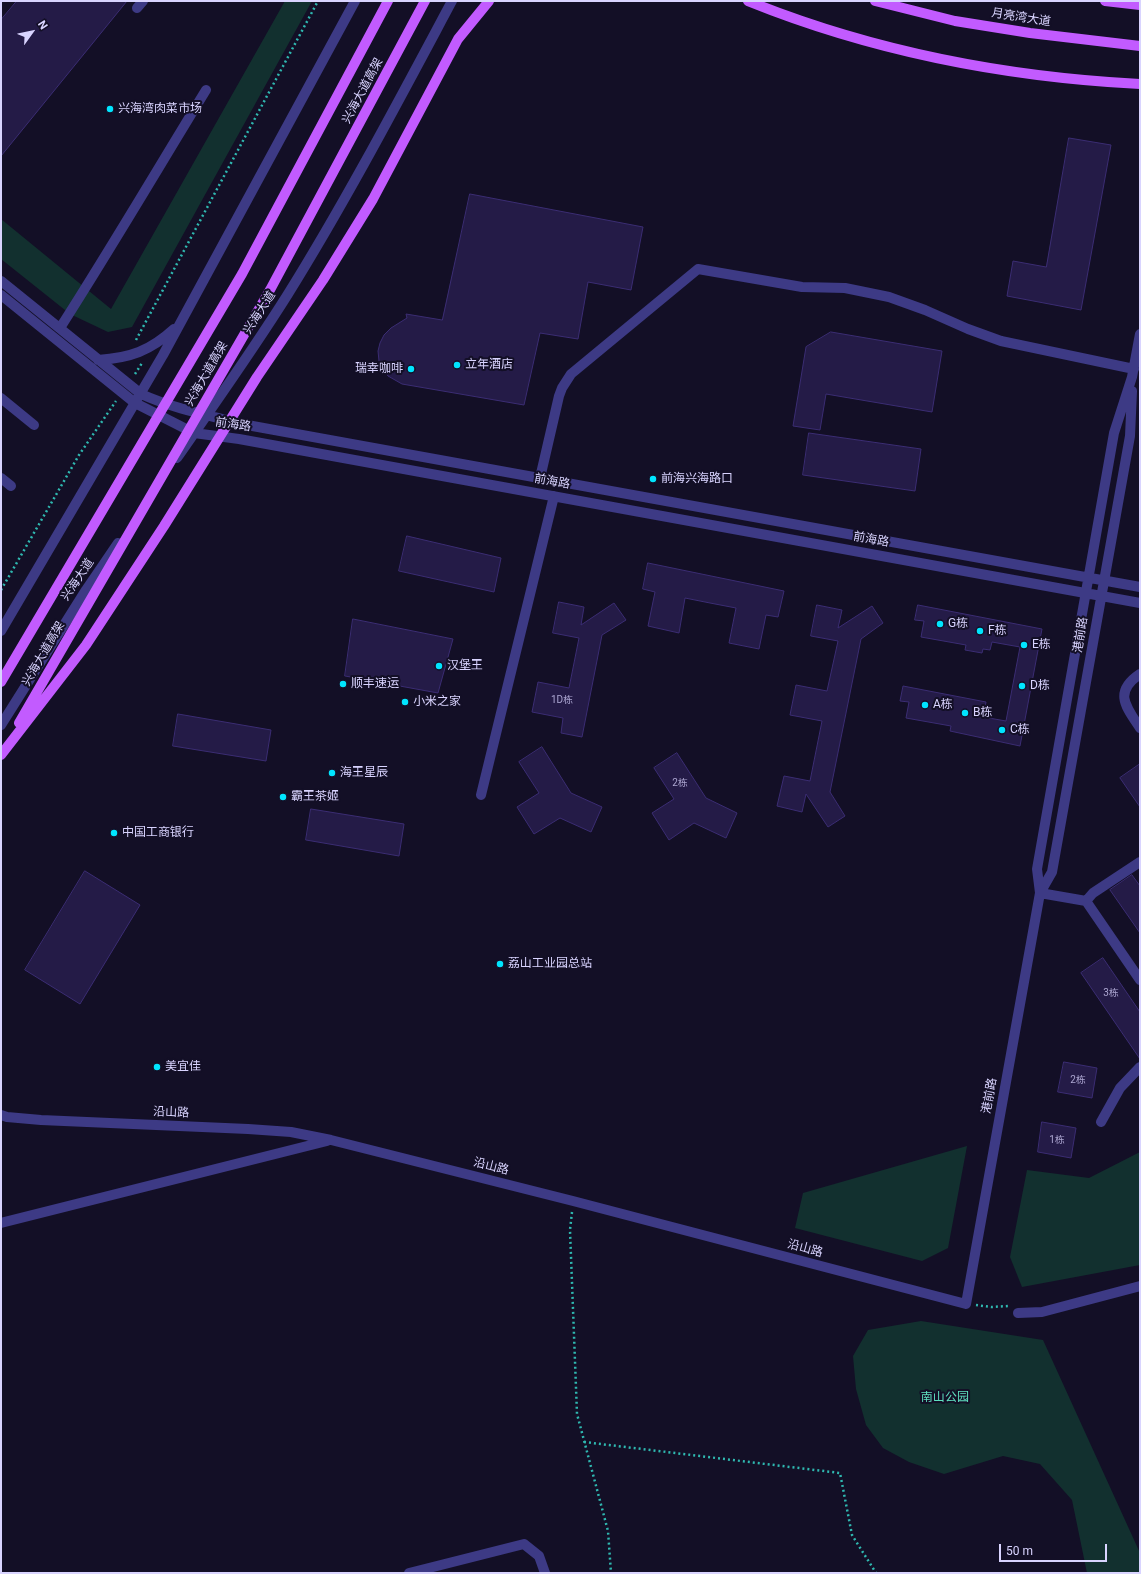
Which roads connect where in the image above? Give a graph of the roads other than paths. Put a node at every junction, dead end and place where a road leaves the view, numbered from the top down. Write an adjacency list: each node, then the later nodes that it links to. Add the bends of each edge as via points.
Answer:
1 (355, 1): 15 (street)
2 (388, 1): 37 (main road, 兴海大道高架, bridge, via 242,274)
3 (425, 1): 40 (main road, 兴海大道高架, bridge, via 270,290)
4 (452, 1): 22 (street, 兴海大道, via 317,245 259,340)
5 (489, 1): 40 (main road, bridge, via 458,39 374,199 257,377 164,526 86,645)
6 (748, 1): 11 (main road, via 867,42 970,65)
7 (875, 1): 10 (main road, 月亮湾大道, via 963,22)
8 (1105, 1): 9 (main road)
9 (1140, 5)
10 (1140, 46)
11 (1140, 84)
12 (206, 90): 16 (street)
13 (1, 281): 16 (street, 前海路)
14 (1, 295): 21 (street, 前海路)
15 (180, 323): 18 (street, via 159,342 139,352 118,359); 21 (street)
16 (60, 328): 18 (street, 前海路)
17 (1140, 334): 19 (street, 港前路)
18 (98, 360): 21 (street, 前海路)
19 (1133, 373): 26 (street, via 1001,341 889,297 845,288 802,287 698,269 571,374 559,396); 29 (street, 港前路, via 1114,433); 30 (street, 港前路, via 1130,436)
20 (1, 398): 23 (street)
21 (138, 398): 22 (street, 前海路); 24 (street, 前海路); 35 (street)
22 (207, 415): 24 (street, 兴海大道); 26 (street, 前海路, via 247,425)
23 (34, 425)
24 (194, 433): 28 (street, 前海路, via 246,440); 38 (street, 兴海大道, via 86,590)
25 (1, 478): 27 (street)
26 (540, 478): 29 (street, 前海路)
27 (11, 486)
28 (554, 496): 32 (street, 前海路); 41 (street)
29 (1089, 577): 30 (street, 前海路); 32 (street, 港前路)
30 (1104, 580): 31 (street, 前海路); 33 (street, 港前路)
31 (1140, 587)
32 (1086, 592): 33 (street, 前海路); 43 (street, 港前路, via 1037,869)
33 (1101, 595): 34 (street, 前海路); 43 (street, 港前路, via 1052,872)
34 (1140, 602)
35 (1, 631)
36 (1140, 674): 39 (street, via 1131,680 1123,694 1124,703)
37 (1, 682)
38 (1, 724)
39 (1140, 728)
40 (1, 755)
41 (481, 794)
42 (1140, 862): 44 (street, via 1093,893)
43 (1040, 893): 44 (street); 52 (street, 港前路)
44 (1086, 901): 45 (street)
45 (1140, 980)
46 (1140, 1067): 48 (street, via 1120,1088)
47 (1, 1115): 49 (street, 沿山路, via 41,1120 291,1132)
48 (1100, 1122)
49 (331, 1140): 50 (street); 52 (street, 沿山路)
50 (1, 1223)
51 (1140, 1286): 53 (street, via 1042,1312)
52 (966, 1304)
53 (1018, 1313)
54 (409, 1573): 55 (street, via 524,1544 539,1556)
55 (545, 1573)

